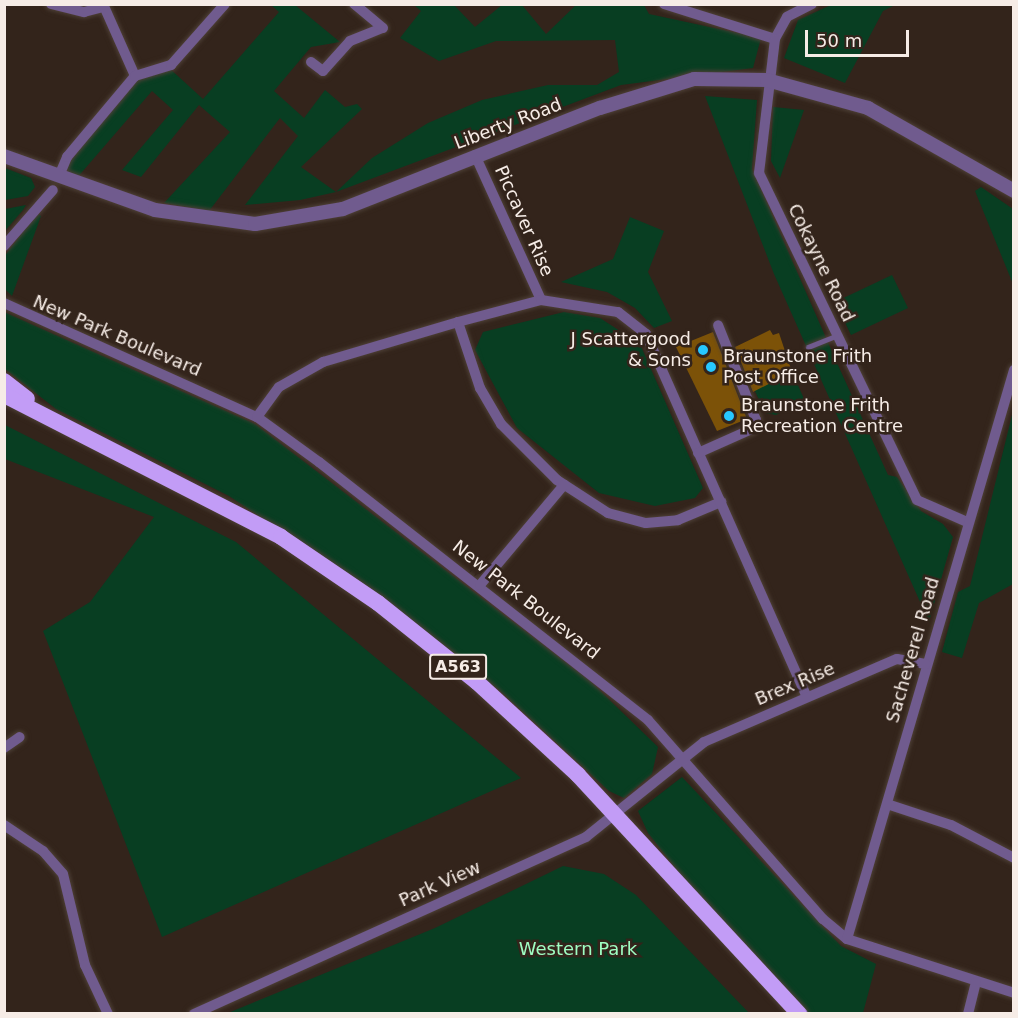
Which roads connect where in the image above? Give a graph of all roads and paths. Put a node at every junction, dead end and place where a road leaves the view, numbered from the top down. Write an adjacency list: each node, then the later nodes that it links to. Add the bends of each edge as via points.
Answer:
1 (51, 4): 6 (street, via 84,12)
2 (225, 4): 9 (street, via 171,65)
3 (354, 4): 8 (street, via 382,28 350,41 323,72)
4 (664, 4): 7 (street)
5 (813, 4): 7 (street, via 787,17)
6 (103, 6): 9 (street)
7 (775, 39): 10 (street, Cokayne Road)
8 (311, 62)
9 (135, 76): 13 (street, via 67,157)
10 (767, 80): 11 (street, Liberty Road, via 694,80); 15 (street, Liberty Road, via 868,108); 21 (street, Cokayne Road, via 759,173)
11 (476, 155): 13 (street, Liberty Road, via 343,209 255,224 155,210); 17 (street, Piccaver Rise)
12 (4, 156): 13 (street, Liberty Road)
13 (59, 176)
14 (53, 190): 16 (street)
15 (1013, 191)
16 (4, 246)
17 (542, 300): 19 (street); 28 (street, via 618,312 646,334)
18 (4, 303): 27 (street, New Park Boulevard)
19 (458, 322): 27 (street, via 323,362 279,387); 29 (street, via 480,388 501,424)
20 (718, 325): 28 (street, via 756,420 752,429)
21 (837, 335): 22 (lane); 31 (street, Cokayne Road, via 917,500)
22 (808, 346)
23 (1014, 370): 31 (street, Sacheverel Road)
24 (4, 381): 26 (highway, A563)
25 (4, 395): 26 (highway, A563)
26 (44, 413): 39 (highway, A563, via 281,537 378,603 477,682)
27 (257, 417): 32 (street, New Park Boulevard)
28 (698, 453): 30 (street)
29 (564, 485): 30 (street, via 608,513 646,523 678,520); 32 (street)
30 (721, 502): 34 (street)
31 (967, 522): 33 (street, Sacheverel Road)
32 (480, 585): 37 (street, New Park Boulevard, via 648,720)
33 (926, 664): 34 (street, Brex Rise, via 897,659); 38 (street, Sacheverel Road)
34 (807, 697): 37 (street, Brex Rise, via 704,742)
35 (20, 737): 36 (street)
36 (5, 747)
37 (684, 759): 39 (street, Park View); 42 (street, New Park Boulevard, via 824,919)
38 (887, 804): 41 (street, via 951,825); 42 (street, Sacheverel Road)
39 (618, 815): 46 (street, Park View, via 586,837); 47 (highway, A563)
40 (4, 825): 45 (street, via 43,851 63,874 86,965)
41 (1014, 858)
42 (847, 939): 43 (street, New Park Boulevard)
43 (976, 982): 44 (street, New Park Boulevard); 48 (street)
44 (1014, 993)
45 (108, 1014)
46 (194, 1014)
47 (800, 1014)
48 (968, 1014)

